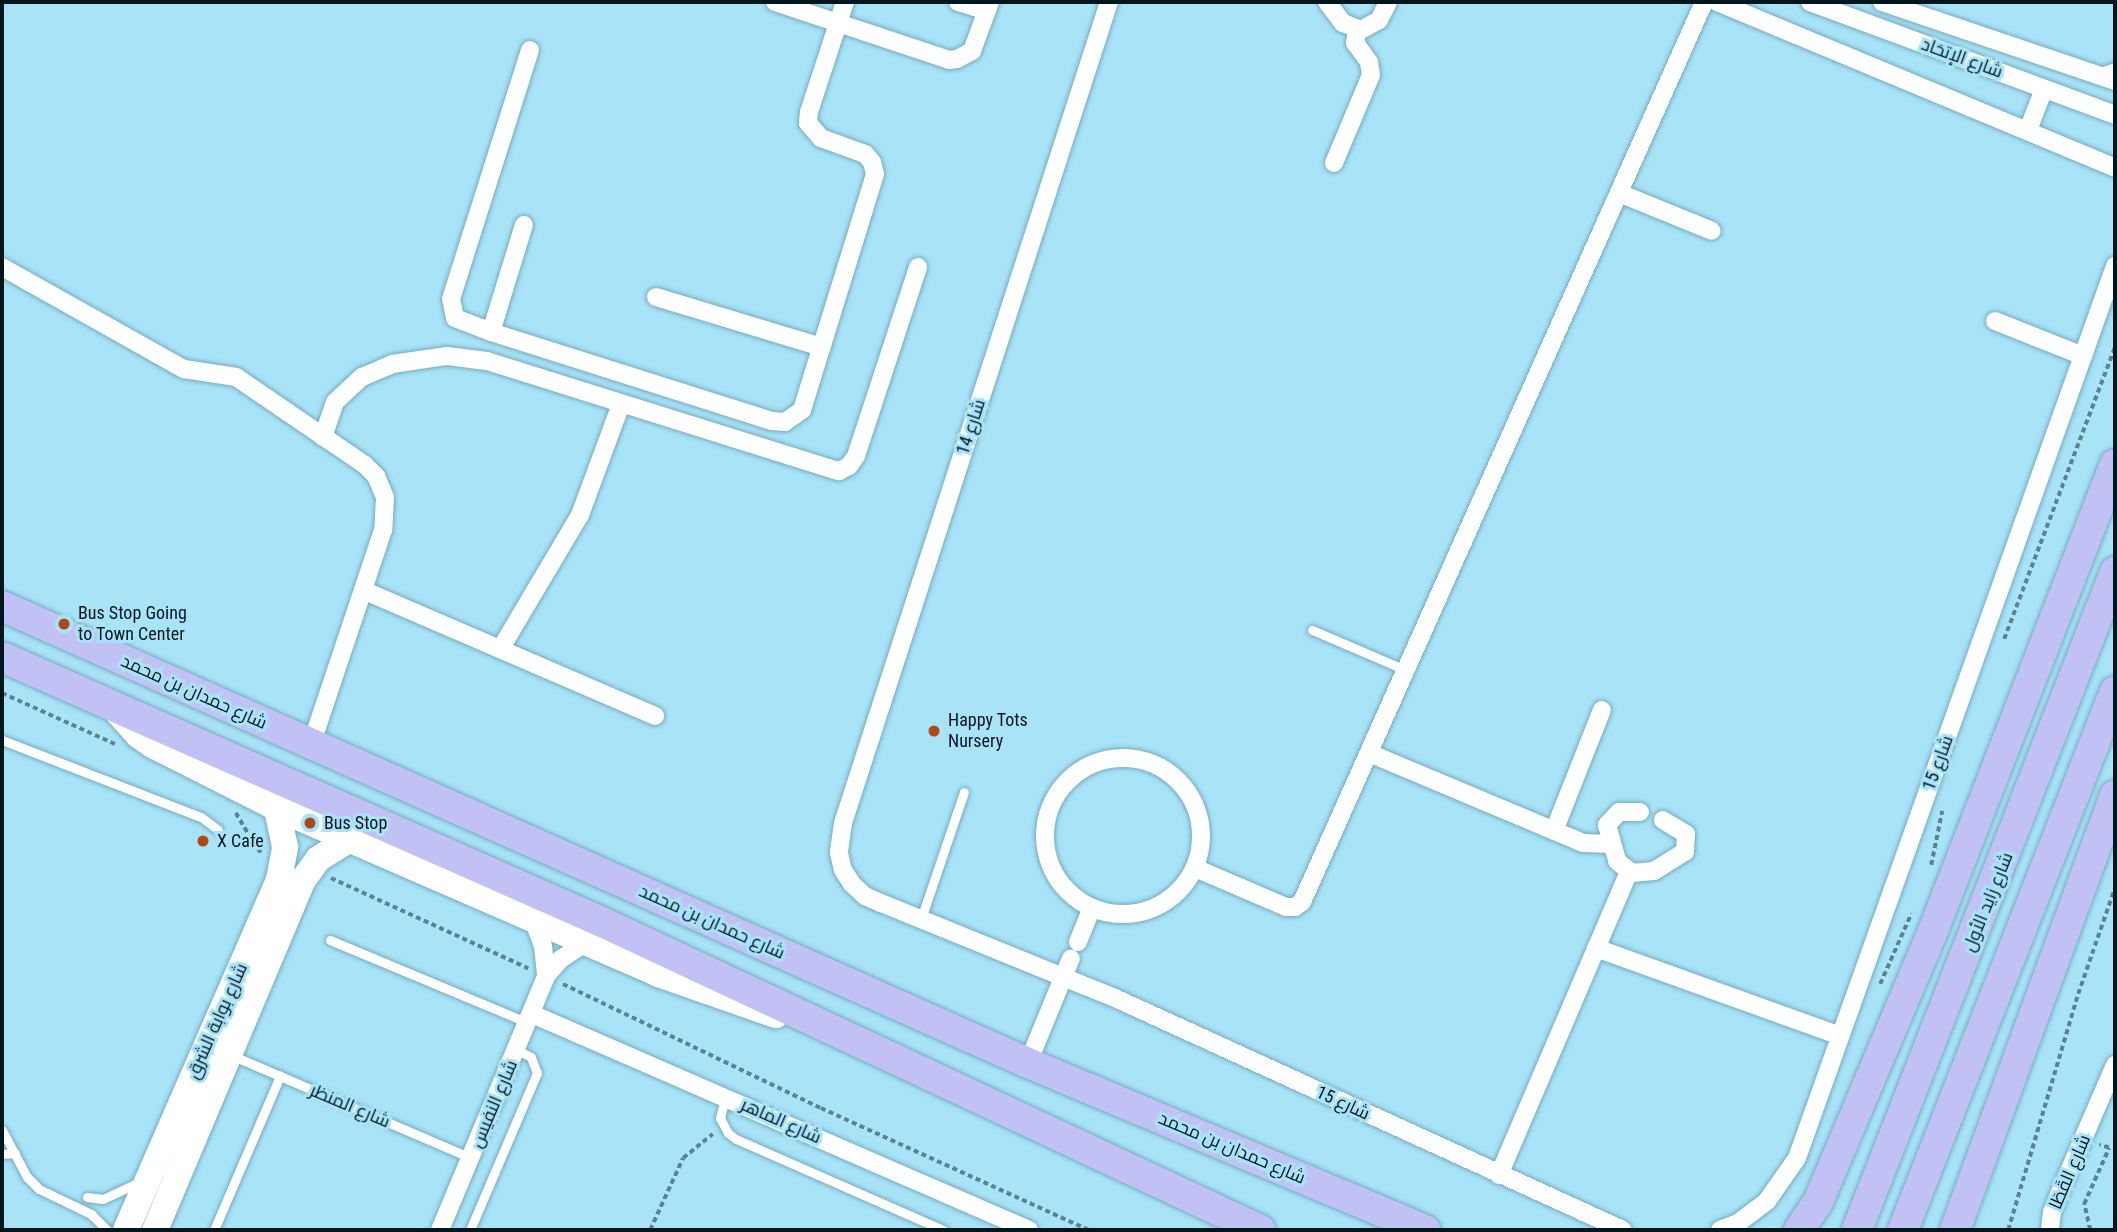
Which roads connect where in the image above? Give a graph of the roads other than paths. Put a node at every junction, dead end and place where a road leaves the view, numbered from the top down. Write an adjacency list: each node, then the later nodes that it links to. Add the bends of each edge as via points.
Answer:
1 (775, 2): 13 (street)
2 (845, 2): 13 (street)
3 (958, 2): 12 (street)
4 (1109, 2): 61 (street, شارع 14, via 839,838)
5 (1308, 2): 6 (street)
6 (1326, 2): 14 (street, via 1343,23)
7 (1388, 2): 14 (street, via 1376,23)
8 (1704, 2): 24 (street)
9 (1717, 2): 21 (street)
10 (1810, 2): 19 (street, شارع الإتحَاد)
11 (1882, 2): 17 (street, شارع الإتحَاد)
12 (988, 6): 13 (street, via 976,44 957,59)
13 (839, 24): 33 (street, via 808,123 821,138 866,154 875,174)
14 (1357, 30): 22 (street, via 1355,43 1369,62 1371,75)
15 (530, 50): 32 (street, via 450,306 459,321)
16 (2115, 67): 17 (lane)
17 (2094, 73): 18 (street, شارع الإتحَاد)
18 (2115, 81)
19 (2045, 89): 20 (street, شارع الإتحَاد); 21 (street)
20 (2115, 115)
21 (2028, 130): 23 (street)
22 (1334, 163)
23 (2115, 167)
24 (1619, 193): 26 (street); 44 (street)
25 (524, 225): 32 (street)
26 (1712, 230)
27 (2115, 266): 34 (street, شارع 15)
28 (2, 267): 36 (street, via 184,369 236,377)
29 (918, 267): 35 (street, via 856,456 845,469 832,471)
30 (656, 297): 33 (street)
31 (1995, 321): 34 (street)
32 (491, 332): 33 (street, via 779,422 792,420 802,410)
33 (822, 347)
34 (2083, 356): 74 (street, شارع 15)
35 (621, 404): 36 (street, via 487,361 427,357 376,369 352,384 335,402); 42 (street, via 575,524)
36 (323, 437): 39 (street, via 370,470 385,497 383,530)
37 (2115, 464): 88 (main road)
38 (2115, 572): 102 (main road, شارع زايد الأول)
39 (365, 591): 42 (street); 50 (street)
40 (2, 606): 50 (main road, شارع حمدان بن محمد)
41 (1312, 630): 44 (lane)
42 (501, 648): 48 (street)
43 (2, 657): 46 (main road)
44 (1406, 670): 51 (street)
45 (2115, 691): 103 (main road)
46 (112, 706): 54 (street, via 154,746); 73 (main road, via 602,922)
47 (1602, 710): 58 (street)
48 (655, 716)
49 (2, 740): 57 (lane, via 201,817)
50 (312, 745): 77 (main road, شارع حمدان بن محمد)
51 (1368, 753): 58 (street); 62 (street, via 1299,905 1286,906)
52 (964, 792): 66 (lane)
53 (2115, 795): 104 (main road)
54 (277, 808): 59 (street); 86 (street, شارع بوابة الشرق, via 285,847 279,878)
55 (1640, 812): 60 (street, via 1626,810 1613,816 1607,831)
56 (1663, 820): 63 (street, via 1686,834 1685,852 1647,873)
57 (218, 830)
58 (1554, 831): 60 (street, via 1591,845)
59 (350, 839): 65 (street); 76 (street, شارع بوابة الشرق, via 328,851 310,869)
60 (1610, 844): 63 (street, via 1617,861)
61 (839, 853): 66 (street, شارع 15, via 852,884 865,896)
62 (1195, 869): 64 (street, via 1178,893 1152,909 1122,914); 64 (street, via 1201,823 1181,782 1141,759 1095,762 1059,791 1051,804 1045,834 1057,878)
63 (1629, 871): 69 (street)
64 (1092, 908): 71 (street)
65 (533, 919): 68 (street); 70 (street, شارع النفيس, via 546,960)
66 (920, 919): 71 (street, شارع 15)
67 (330, 940): 72 (lane, شارع الماهر)
68 (586, 942): 70 (street, شارع النفيس); 73 (street, via 718,996)
69 (1596, 948): 74 (street); 85 (street)
70 (546, 976): 72 (street, شارع النفيس)
71 (1063, 976): 77 (street); 85 (street, شارع 15)
72 (530, 1018): 75 (street, شارع النفيس); 80 (street, شارع الماهر)
73 (833, 1030): 97 (main road)
74 (1840, 1036): 100 (street, شارع 15, via 1788,1174 1755,1212)
75 (517, 1050): 84 (street, شارع النفيس); 94 (lane, via 531,1057 537,1073)
76 (229, 1055): 79 (lane, شارع المنظر); 91 (street, شارع بوابة الشرق)
77 (1028, 1063): 98 (main road, شارع حمدان بن محمد)
78 (2115, 1065): 105 (street, شارع القَطَا, via 2052,1212)
79 (280, 1076): 84 (lane, شارع المنظر); 92 (lane)
80 (725, 1097): 95 (lane, via 720,1110 723,1127 736,1139); 96 (street, شارع الماهر)
81 (2, 1129): 82 (lane)
82 (15, 1153): 83 (lane); 89 (lane, via 39,1189 91,1214)
83 (2, 1154)
84 (471, 1158): 93 (street, شارع النفيس)
85 (1499, 1175): 99 (street, شارع 15)
86 (149, 1177): 87 (lane, via 115,1195); 90 (street, شارع بوابة الشرق)
87 (87, 1197)
88 (1816, 1221): 101 (main road)
89 (107, 1230)
90 (125, 1230)
91 (155, 1230)
92 (214, 1230)
93 (440, 1230)
94 (470, 1230)
95 (943, 1230)
96 (1029, 1230)
97 (1260, 1230)
98 (1425, 1230)
99 (1623, 1230)
100 (1720, 1230)
101 (1799, 1230)
102 (1857, 1230)
103 (1903, 1230)
104 (1955, 1230)
105 (2050, 1230)

